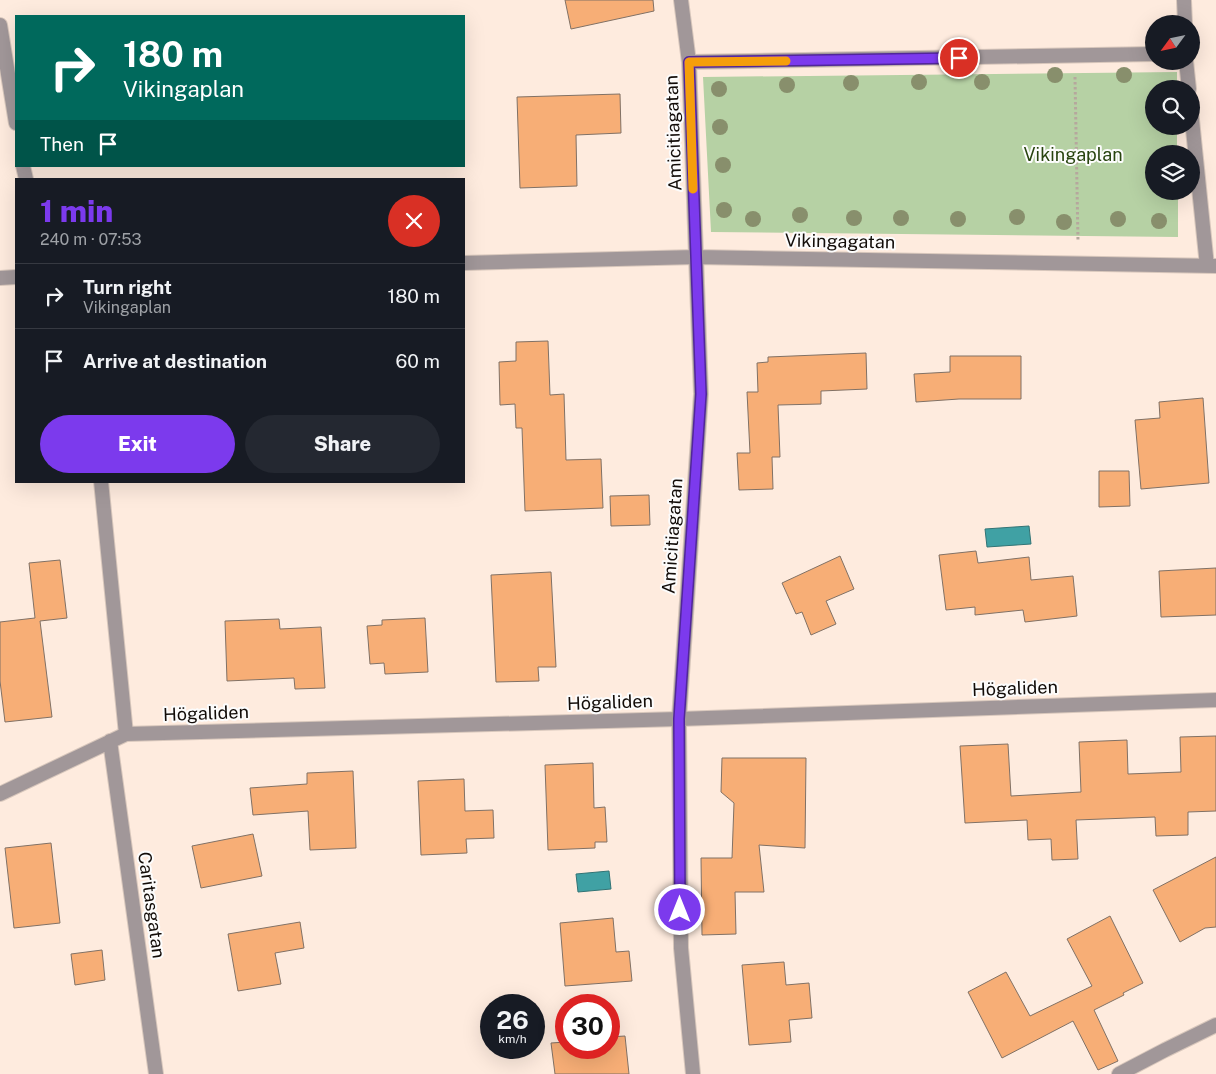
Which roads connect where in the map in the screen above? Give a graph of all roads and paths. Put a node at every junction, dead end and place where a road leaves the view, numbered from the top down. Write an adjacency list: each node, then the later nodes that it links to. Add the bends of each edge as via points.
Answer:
1 (681, 0): 7 (street, Amicitiagatan)
2 (1184, 0): 3 (street)
3 (1185, 15)
4 (0, 25): 8 (street)
5 (1145, 54): 6 (street)
6 (1074, 56): 7 (street); 12 (path)
7 (689, 62): 10 (street, Amicitiagatan)
8 (15, 117)
9 (1194, 135): 13 (street)
10 (696, 258): 11 (street, Vikingagatan); 12 (street, Vikingagatan); 18 (street, Amicitiagatan, via 701,394)
11 (465, 264)
12 (1079, 264): 13 (street, Vikingagatan)
13 (1212, 266)
14 (15, 277): 15 (street)
15 (0, 278)
16 (101, 483): 19 (street)
17 (1216, 700): 18 (street, Högaliden)
18 (679, 719): 19 (street, Högaliden); 24 (street, Amicitiagatan, via 680,948)
19 (126, 734): 20 (street)
20 (110, 741): 21 (street); 23 (street, Caritasgatan)
21 (0, 794)
22 (1216, 1025): 25 (street)
23 (156, 1074)
24 (692, 1074)
25 (1118, 1074)

